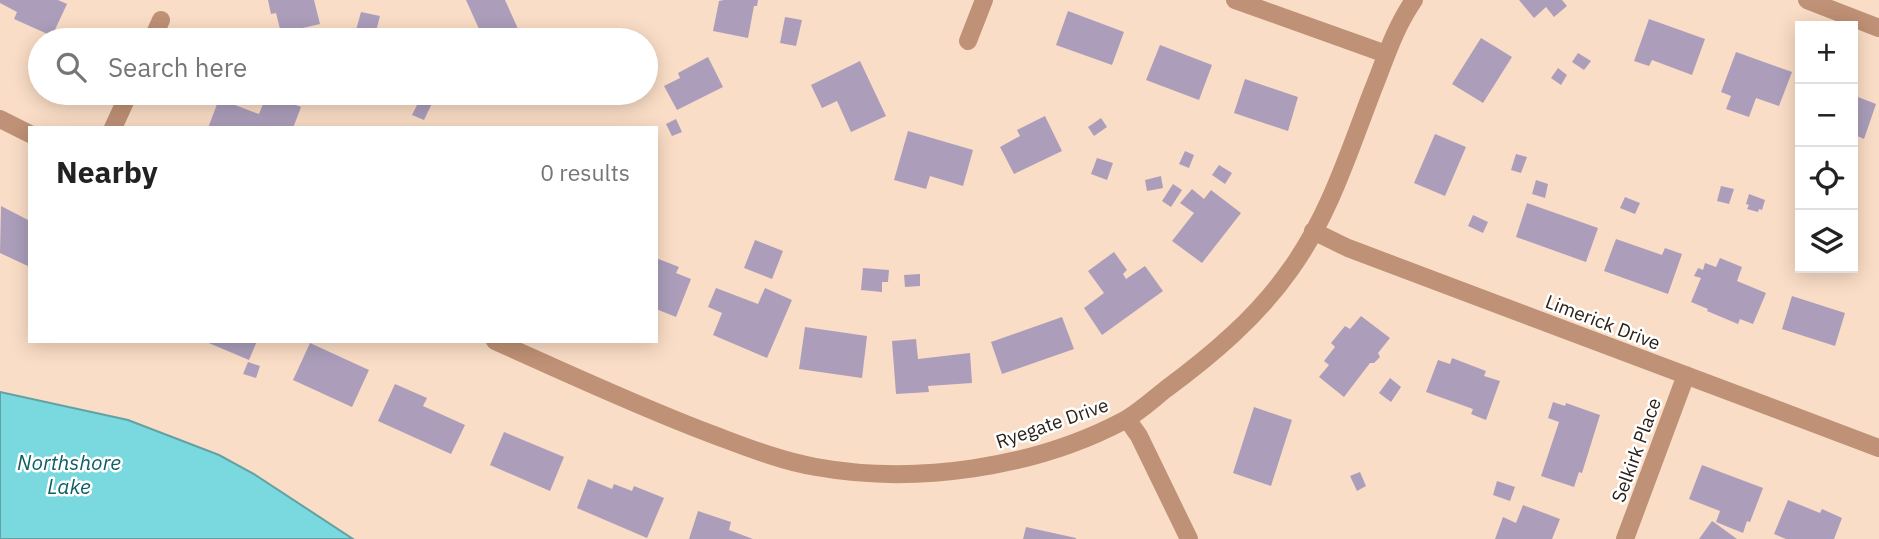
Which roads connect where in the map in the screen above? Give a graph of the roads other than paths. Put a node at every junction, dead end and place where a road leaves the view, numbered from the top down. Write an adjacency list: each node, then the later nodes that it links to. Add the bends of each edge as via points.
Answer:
1 (984, 0): 8 (street)
2 (1235, 0): 9 (street)
3 (1414, 0): 9 (street, Ryegate Drive)
4 (1807, 0): 7 (street)
5 (161, 20): 6 (street)
6 (157, 28)
7 (1879, 28)
8 (968, 41)
9 (1385, 54): 14 (street, Ryegate Drive)
10 (124, 105): 12 (street)
11 (0, 119): 13 (street)
12 (114, 126)
13 (28, 133)
14 (1313, 231): 16 (street, Limerick Drive); 17 (street, Ryegate Drive, via 1291,270 1258,309 1212,355)
15 (499, 343): 17 (street, Ryegate Drive, via 659,414 745,446 827,469 877,475 941,473 1002,463 1098,433)
16 (1686, 375): 18 (street, Limerick Drive); 20 (street, Selkirk Place)
17 (1127, 419): 19 (street)
18 (1879, 447)
19 (1189, 539)
20 (1625, 539)

